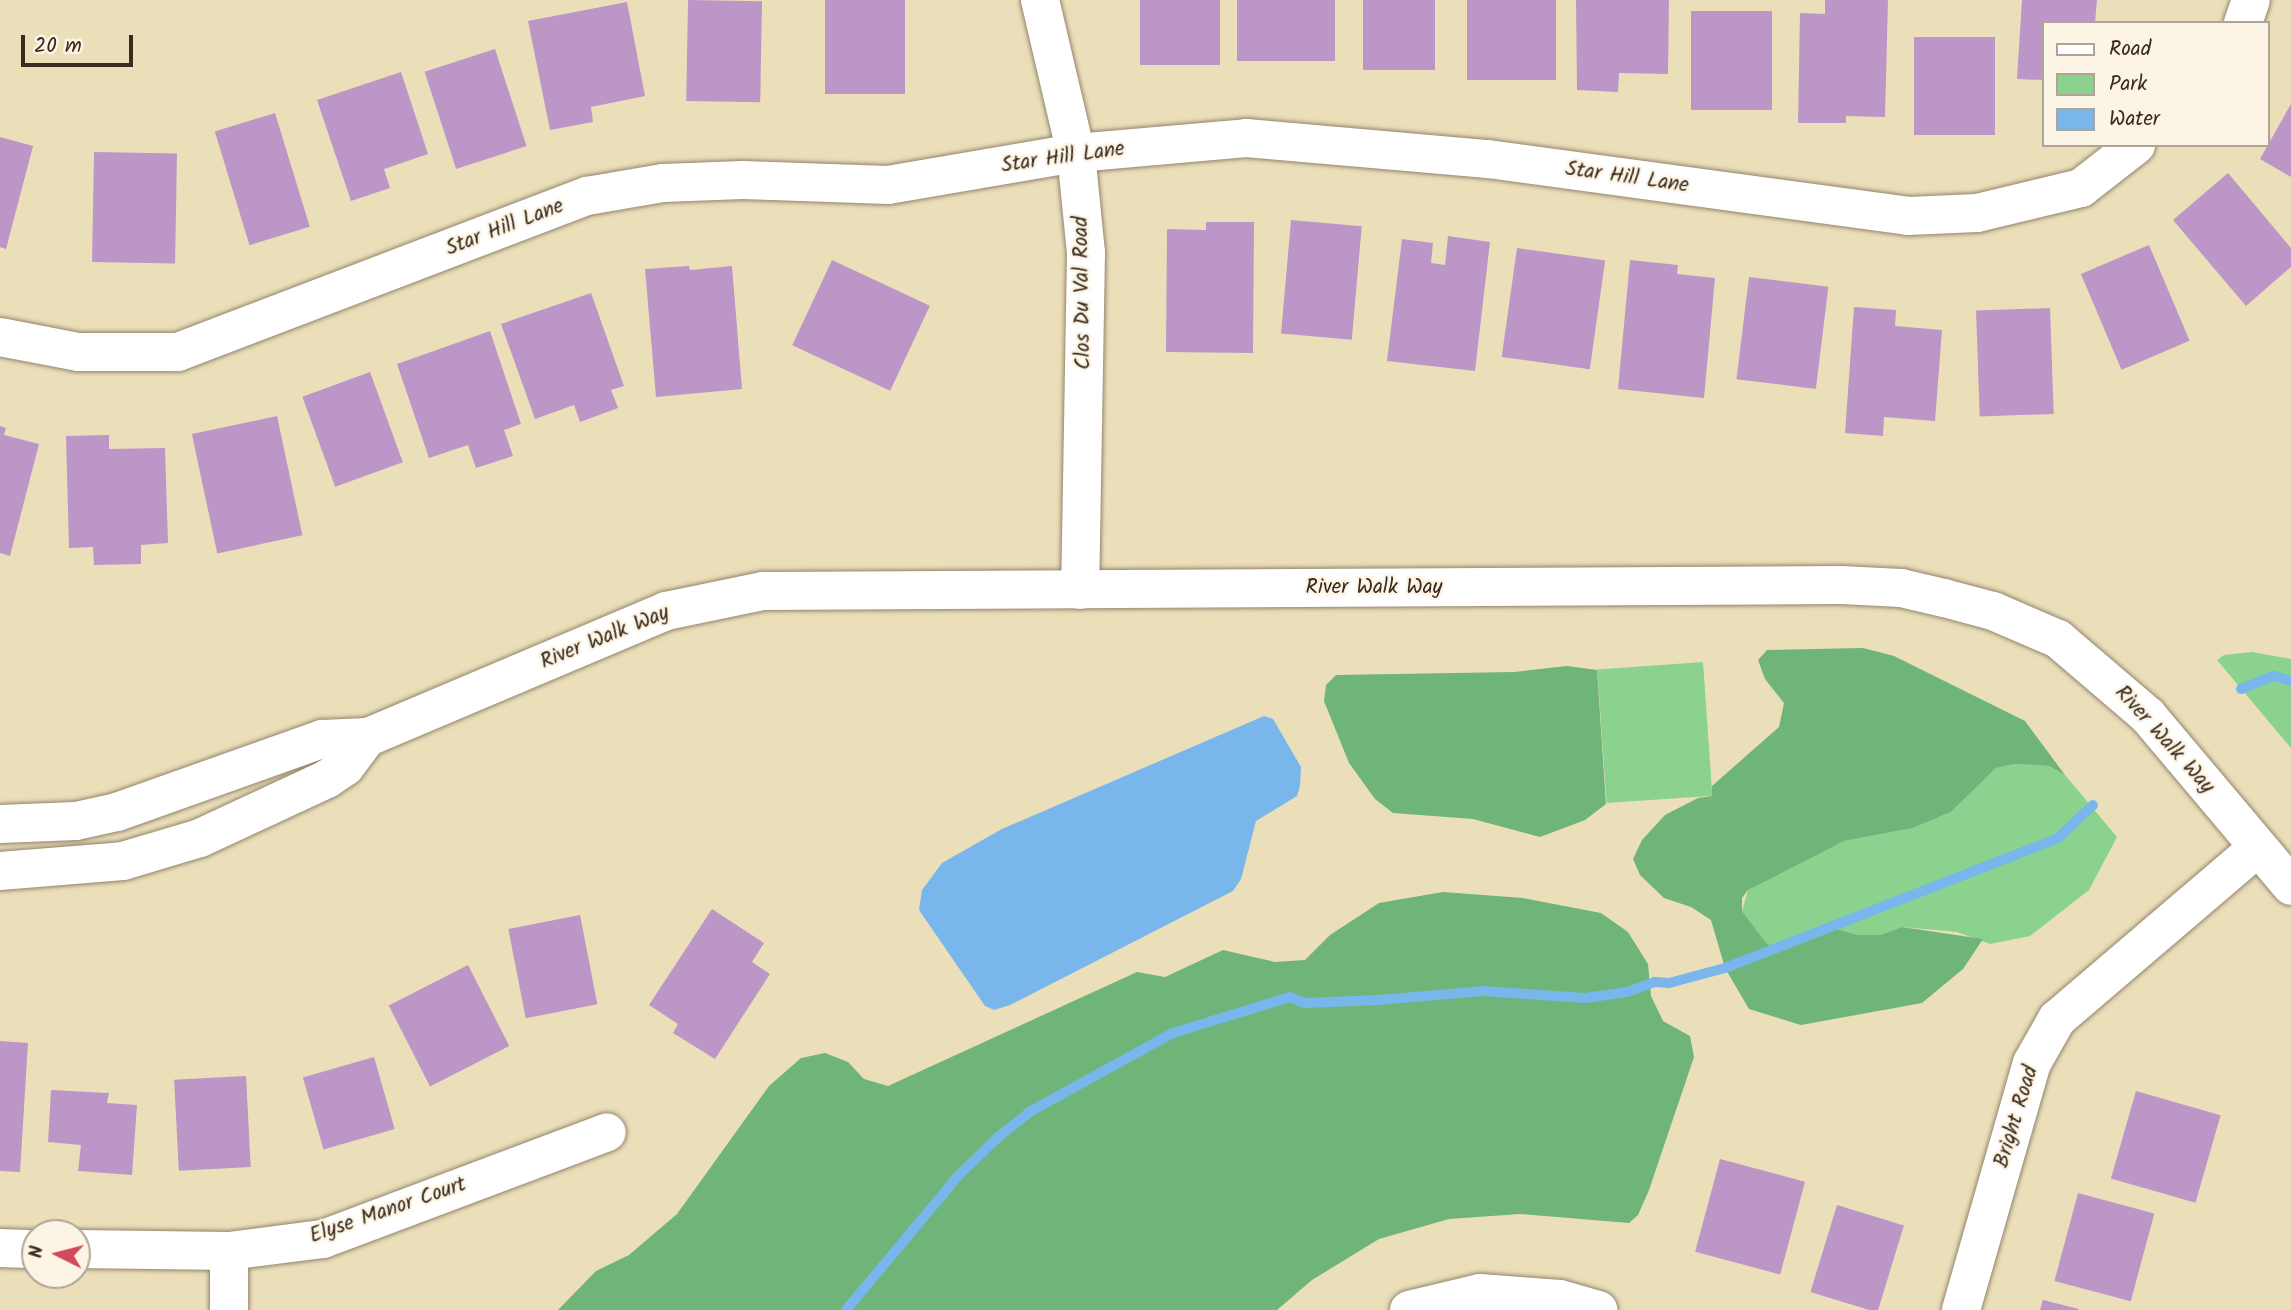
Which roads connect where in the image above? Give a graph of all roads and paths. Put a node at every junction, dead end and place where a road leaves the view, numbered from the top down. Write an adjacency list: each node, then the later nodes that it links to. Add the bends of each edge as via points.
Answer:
1 (1040, 0): 5 (street, Clos Du Val Road)
2 (2251, 0): 3 (street)
3 (2244, 21)
4 (2133, 147): 5 (street, Star Hill Lane, via 2081,188 1977,213 1908,216 1488,159 1247,138)
5 (1076, 153): 6 (street, Star Hill Lane, via 888,185 690,182 587,196 178,352 78,352); 7 (street, Clos Du Val Road, via 1087,253)
6 (0, 337)
7 (1080, 590): 8 (street, River Walk Way, via 762,591 666,611); 10 (street, River Walk Way, via 1901,588 1993,611 2067,646 2148,716)
8 (368, 737): 9 (street, River Walk Way, via 323,738 117,812 76,821); 11 (street, River Walk Way, via 345,766 327,779 200,838 123,861)
9 (0, 824)
10 (2257, 848): 12 (street, River Walk Way); 21 (street, Bright Road, via 2057,1019 2032,1063)
11 (0, 871)
12 (2291, 887)
13 (607, 1132): 17 (street, Elyse Manor Court, via 323,1238)
14 (0, 1248): 15 (street)
15 (21, 1249)
16 (91, 1249): 17 (street, Elyse Manor Court)
17 (229, 1251): 18 (street)
18 (229, 1310)
19 (1409, 1310): 20 (street, via 1480,1293 1560,1299)
20 (1598, 1310)
21 (1961, 1310)

